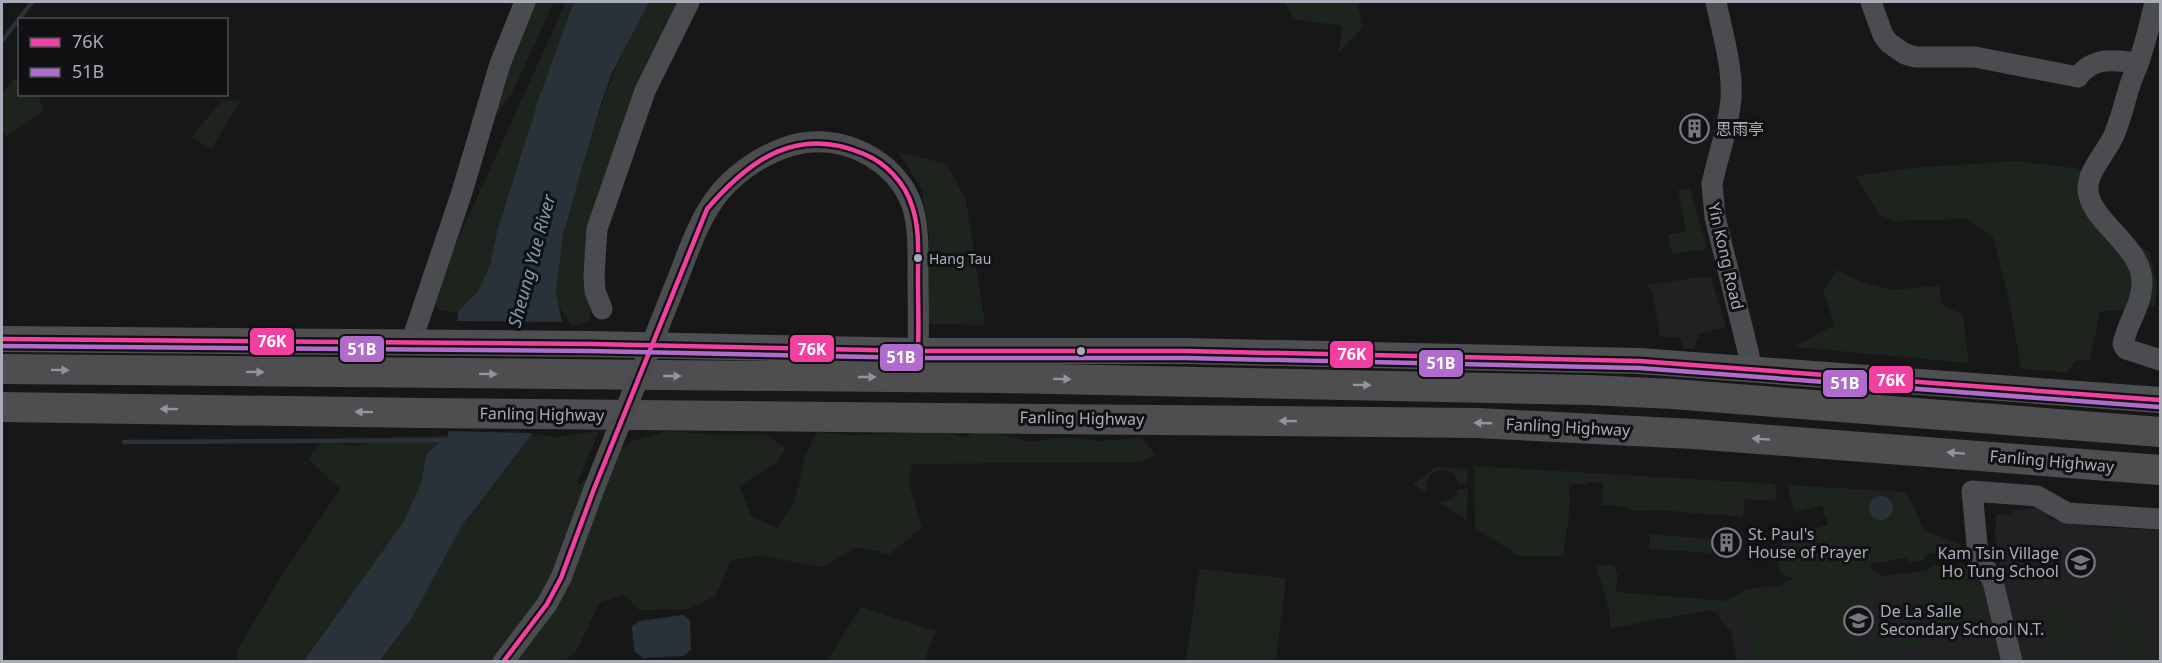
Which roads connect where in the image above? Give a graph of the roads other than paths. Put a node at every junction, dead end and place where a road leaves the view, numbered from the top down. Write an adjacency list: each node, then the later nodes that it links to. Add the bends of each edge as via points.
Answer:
1 (525, 2): 9 (street, via 500,64 415,331)
2 (689, 2): 7 (street, via 645,91 597,229 594,275)
3 (1716, 2): 13 (street, Yin Kong Road, via 1731,96 1712,195)
4 (1871, 2): 6 (street, via 1889,43 1916,57 1975,57 2078,77 2096,62)
5 (2155, 2): 6 (street)
6 (2138, 63): 11 (street, via 2114,136 2092,174 2088,193 2092,205 2140,267 2141,297 2123,344 2126,349)
7 (602, 309)
8 (2, 339): 9 (main road)
9 (416, 343): 10 (main road)
10 (918, 351): 13 (main road, via 1400,355 1639,361); 19 (street, bridge, via 917,231 902,185 882,163 846,144 794,144 771,153 739,174 707,209 561,578 547,604)
11 (2160, 360)
12 (2, 369): 16 (highway, one-way to 16, via 999,378 1589,390)
13 (1749, 369): 14 (main road)
14 (2160, 400)
15 (2, 407): 17 (highway, Fanling Highway, one-way to 15, via 1693,434 1477,423)
16 (2160, 432)
17 (2160, 470)
18 (2160, 519): 20 (street, via 2067,513 2037,496 1972,491 1978,555 1994,581)
19 (503, 662)
20 (2012, 662)

